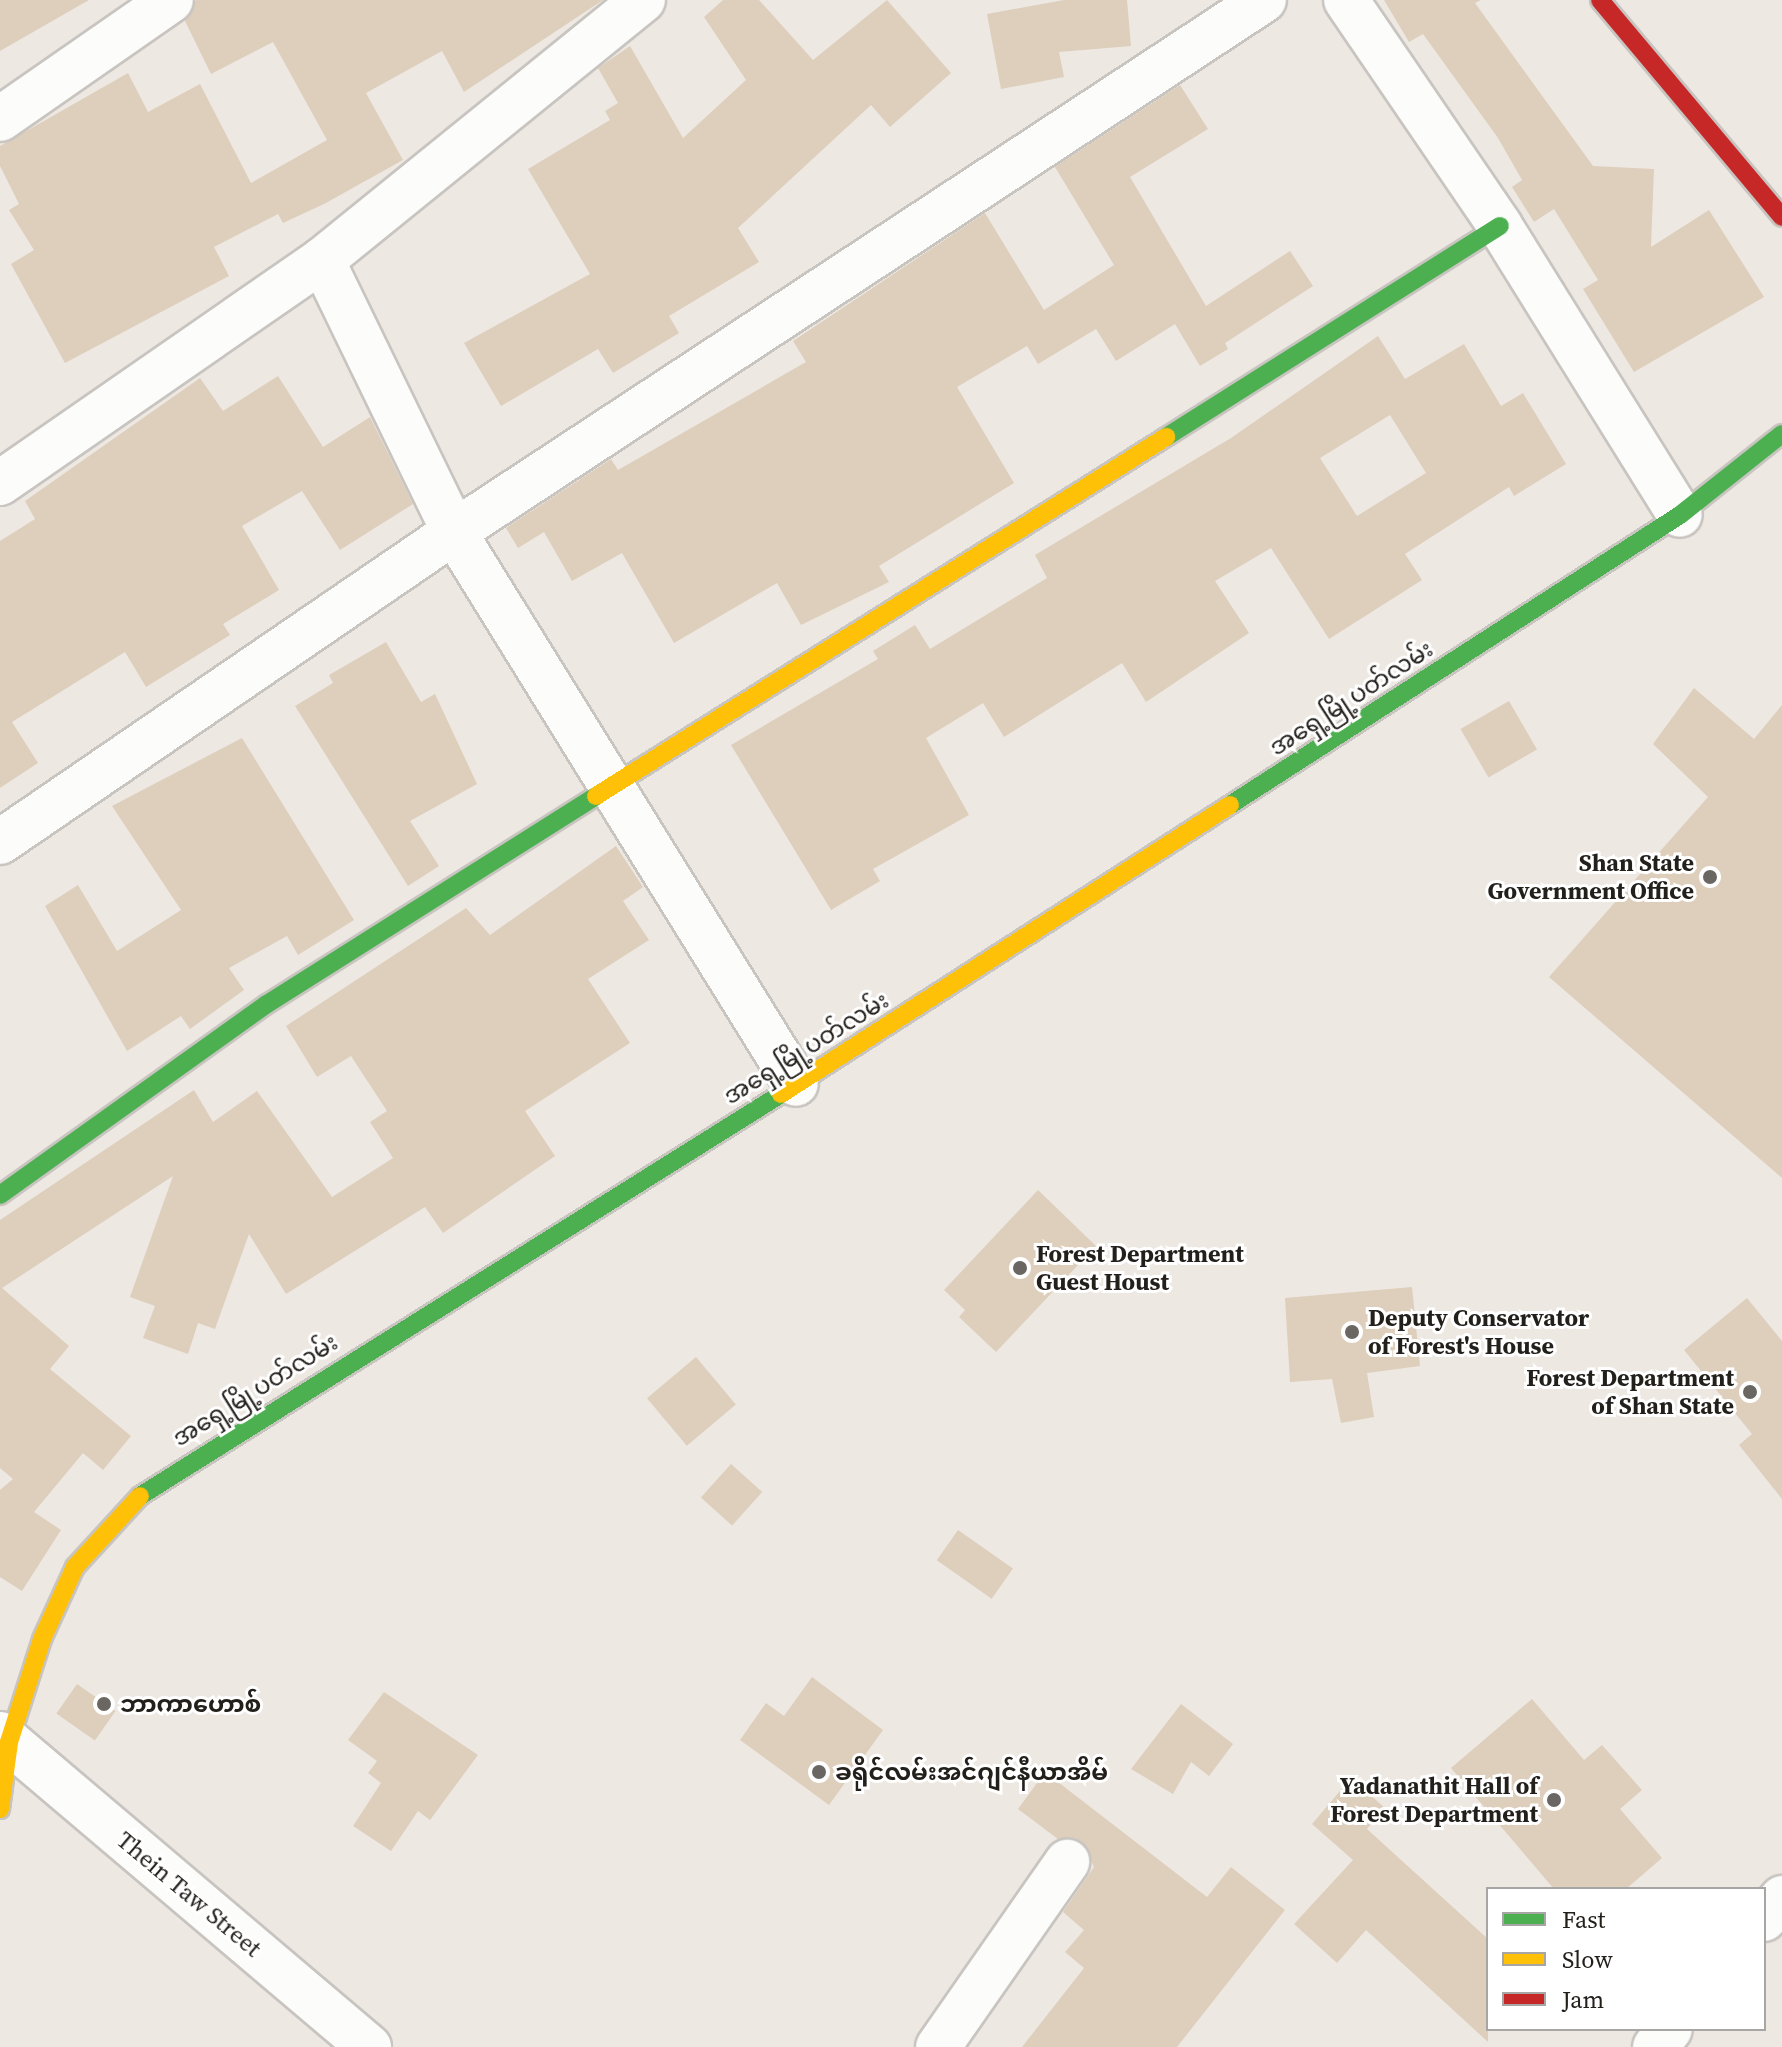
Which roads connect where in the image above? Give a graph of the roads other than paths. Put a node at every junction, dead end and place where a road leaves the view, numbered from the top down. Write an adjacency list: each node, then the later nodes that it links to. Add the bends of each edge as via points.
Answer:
1 (171, 0): 6 (street)
2 (643, 0): 9 (street)
3 (1264, 0): 13 (street)
4 (1346, 0): 8 (street)
5 (1600, 0): 7 (street)
6 (0, 119)
7 (1782, 217)
8 (1500, 226): 12 (street); 14 (street)
9 (322, 260): 11 (street); 13 (street)
10 (1782, 434): 12 (street, အရှေ့မြို့ပတ်လမ်း)
11 (0, 483)
12 (1680, 515): 16 (street, အရှေ့မြို့ပတ်လမ်း)
13 (454, 532): 14 (street); 15 (street)
14 (613, 787): 16 (street); 17 (street, via 267,1004)
15 (0, 842)
16 (796, 1084): 18 (street, အရှေ့မြို့ပတ်လမ်း, via 175,1468 111,1520 75,1567)
17 (0, 1195)
18 (5, 1738): 19 (street, အရှေ့မြို့ပတ်လမ်း); 24 (street, Thein Taw Street)
19 (0, 1809)
20 (1067, 1862): 25 (street)
21 (1782, 1898): 22 (street)
22 (1766, 1917)
23 (1668, 2031): 26 (street)
24 (369, 2047)
25 (938, 2047)
26 (1655, 2047)

